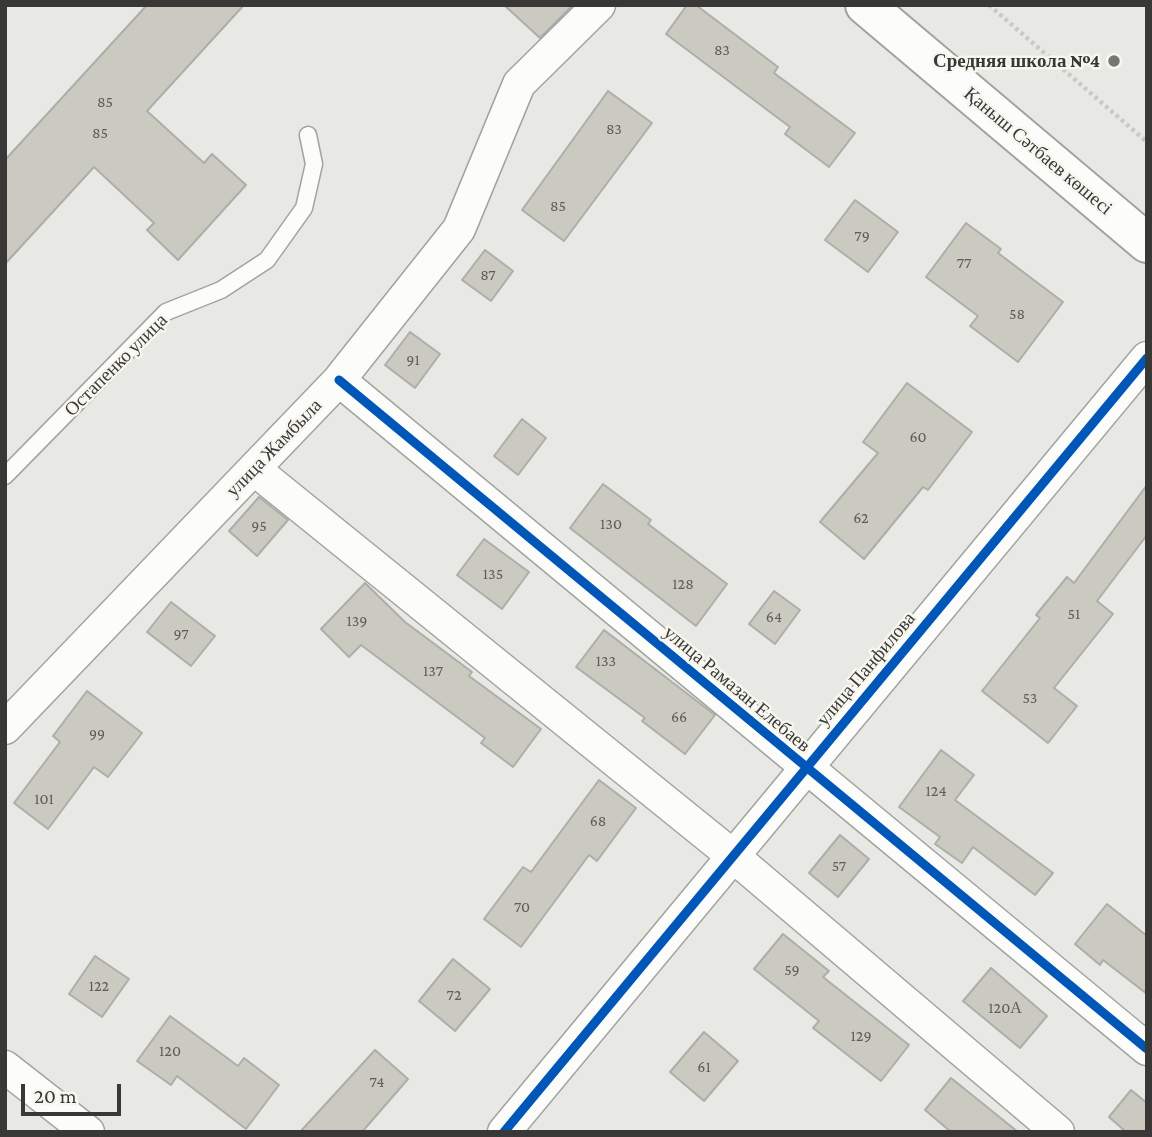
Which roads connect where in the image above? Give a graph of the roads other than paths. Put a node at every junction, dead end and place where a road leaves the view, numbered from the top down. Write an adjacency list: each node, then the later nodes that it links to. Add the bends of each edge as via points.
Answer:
1 (599, 5): 6 (street, улица Жамбыла, via 519,84 459,229)
2 (865, 5): 4 (street, Қаныш Сәтбаев көшесі)
3 (308, 135): 8 (lane, Остапенко улица, via 314,164 304,208 267,260 221,290 166,312)
4 (1147, 243)
5 (1147, 358): 10 (street, улица Панфилова)
6 (339, 380): 7 (street, улица Жамбыла); 10 (street, улица Рамазан Елебаев)
7 (254, 469): 9 (street, улица Жамбыла); 11 (street)
8 (5, 477)
9 (5, 728)
10 (805, 769): 11 (street, улица Панфилова); 12 (street, улица Рамазан Елебаев)
11 (733, 856): 15 (street, улица Панфилова); 16 (street)
12 (1147, 1049)
13 (5, 1067): 14 (street)
14 (88, 1132)
15 (504, 1132)
16 (1058, 1132)

